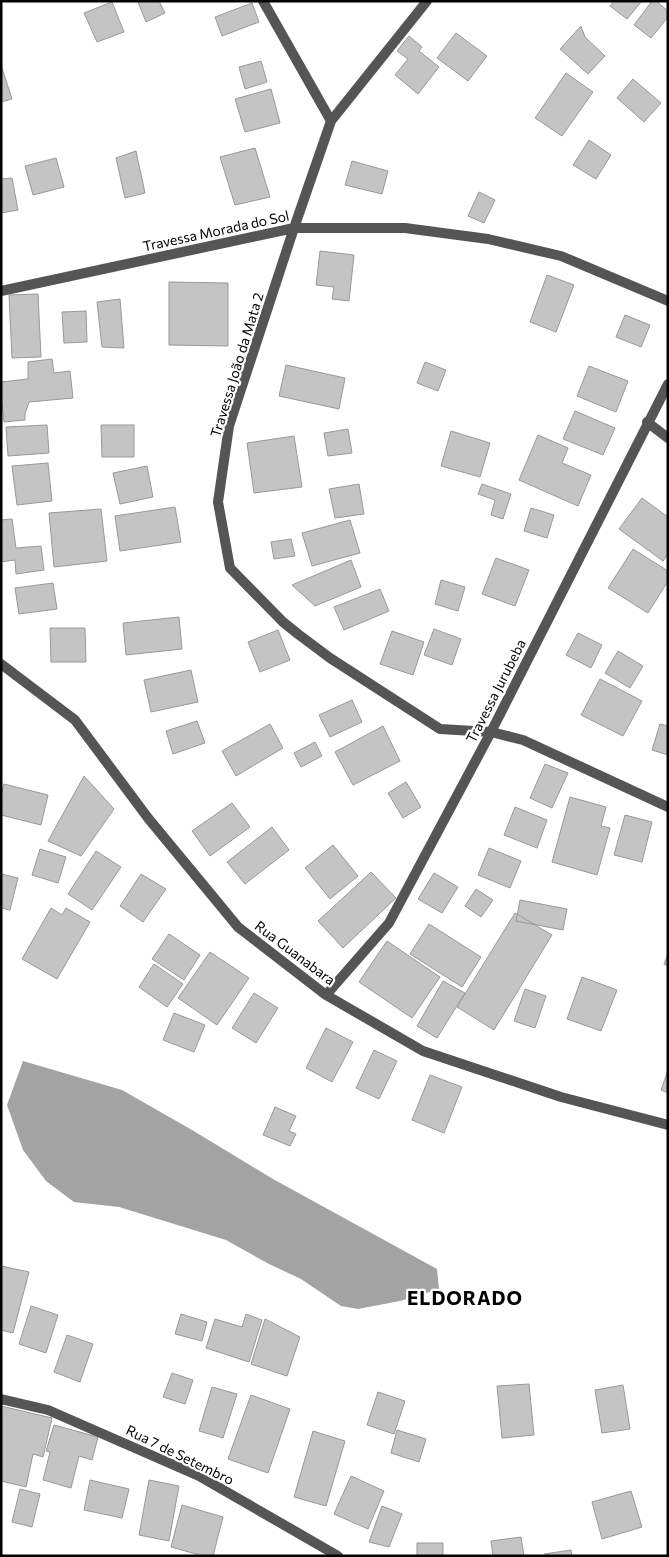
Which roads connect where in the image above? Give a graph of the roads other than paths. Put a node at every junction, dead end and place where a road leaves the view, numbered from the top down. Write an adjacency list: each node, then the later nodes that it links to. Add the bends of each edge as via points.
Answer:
1 (263, 1): 3 (street)
2 (427, 1): 3 (street, Travessa João da Mata 2)
3 (331, 121): 4 (street, Travessa João da Mata 2)
4 (294, 228): 5 (street, Travessa Morada do Sol); 6 (street, Travessa Morada do Sol, via 405,228 488,239 561,256); 11 (street, Travessa João da Mata 2, via 229,426 218,502 230,568 298,634 440,729)
5 (1, 292)
6 (668, 302)
7 (668, 384): 8 (street, Travessa Jurubeba)
8 (647, 422): 9 (street); 11 (street, Travessa Jurubeba)
9 (668, 438)
10 (1, 664): 13 (street, Rua Guanabara, via 75,720 148,818 238,927)
11 (491, 732): 12 (street, Travessa João da Mata 2, via 523,740); 13 (street, Travessa Jurubeba, via 389,923)
12 (668, 807)
13 (326, 995): 14 (street, Rua Guanabara, via 424,1051 562,1097)
14 (668, 1125)
15 (1, 1399): 16 (street, Rua 7 de Setembro, via 48,1410 199,1476)
16 (338, 1556)

